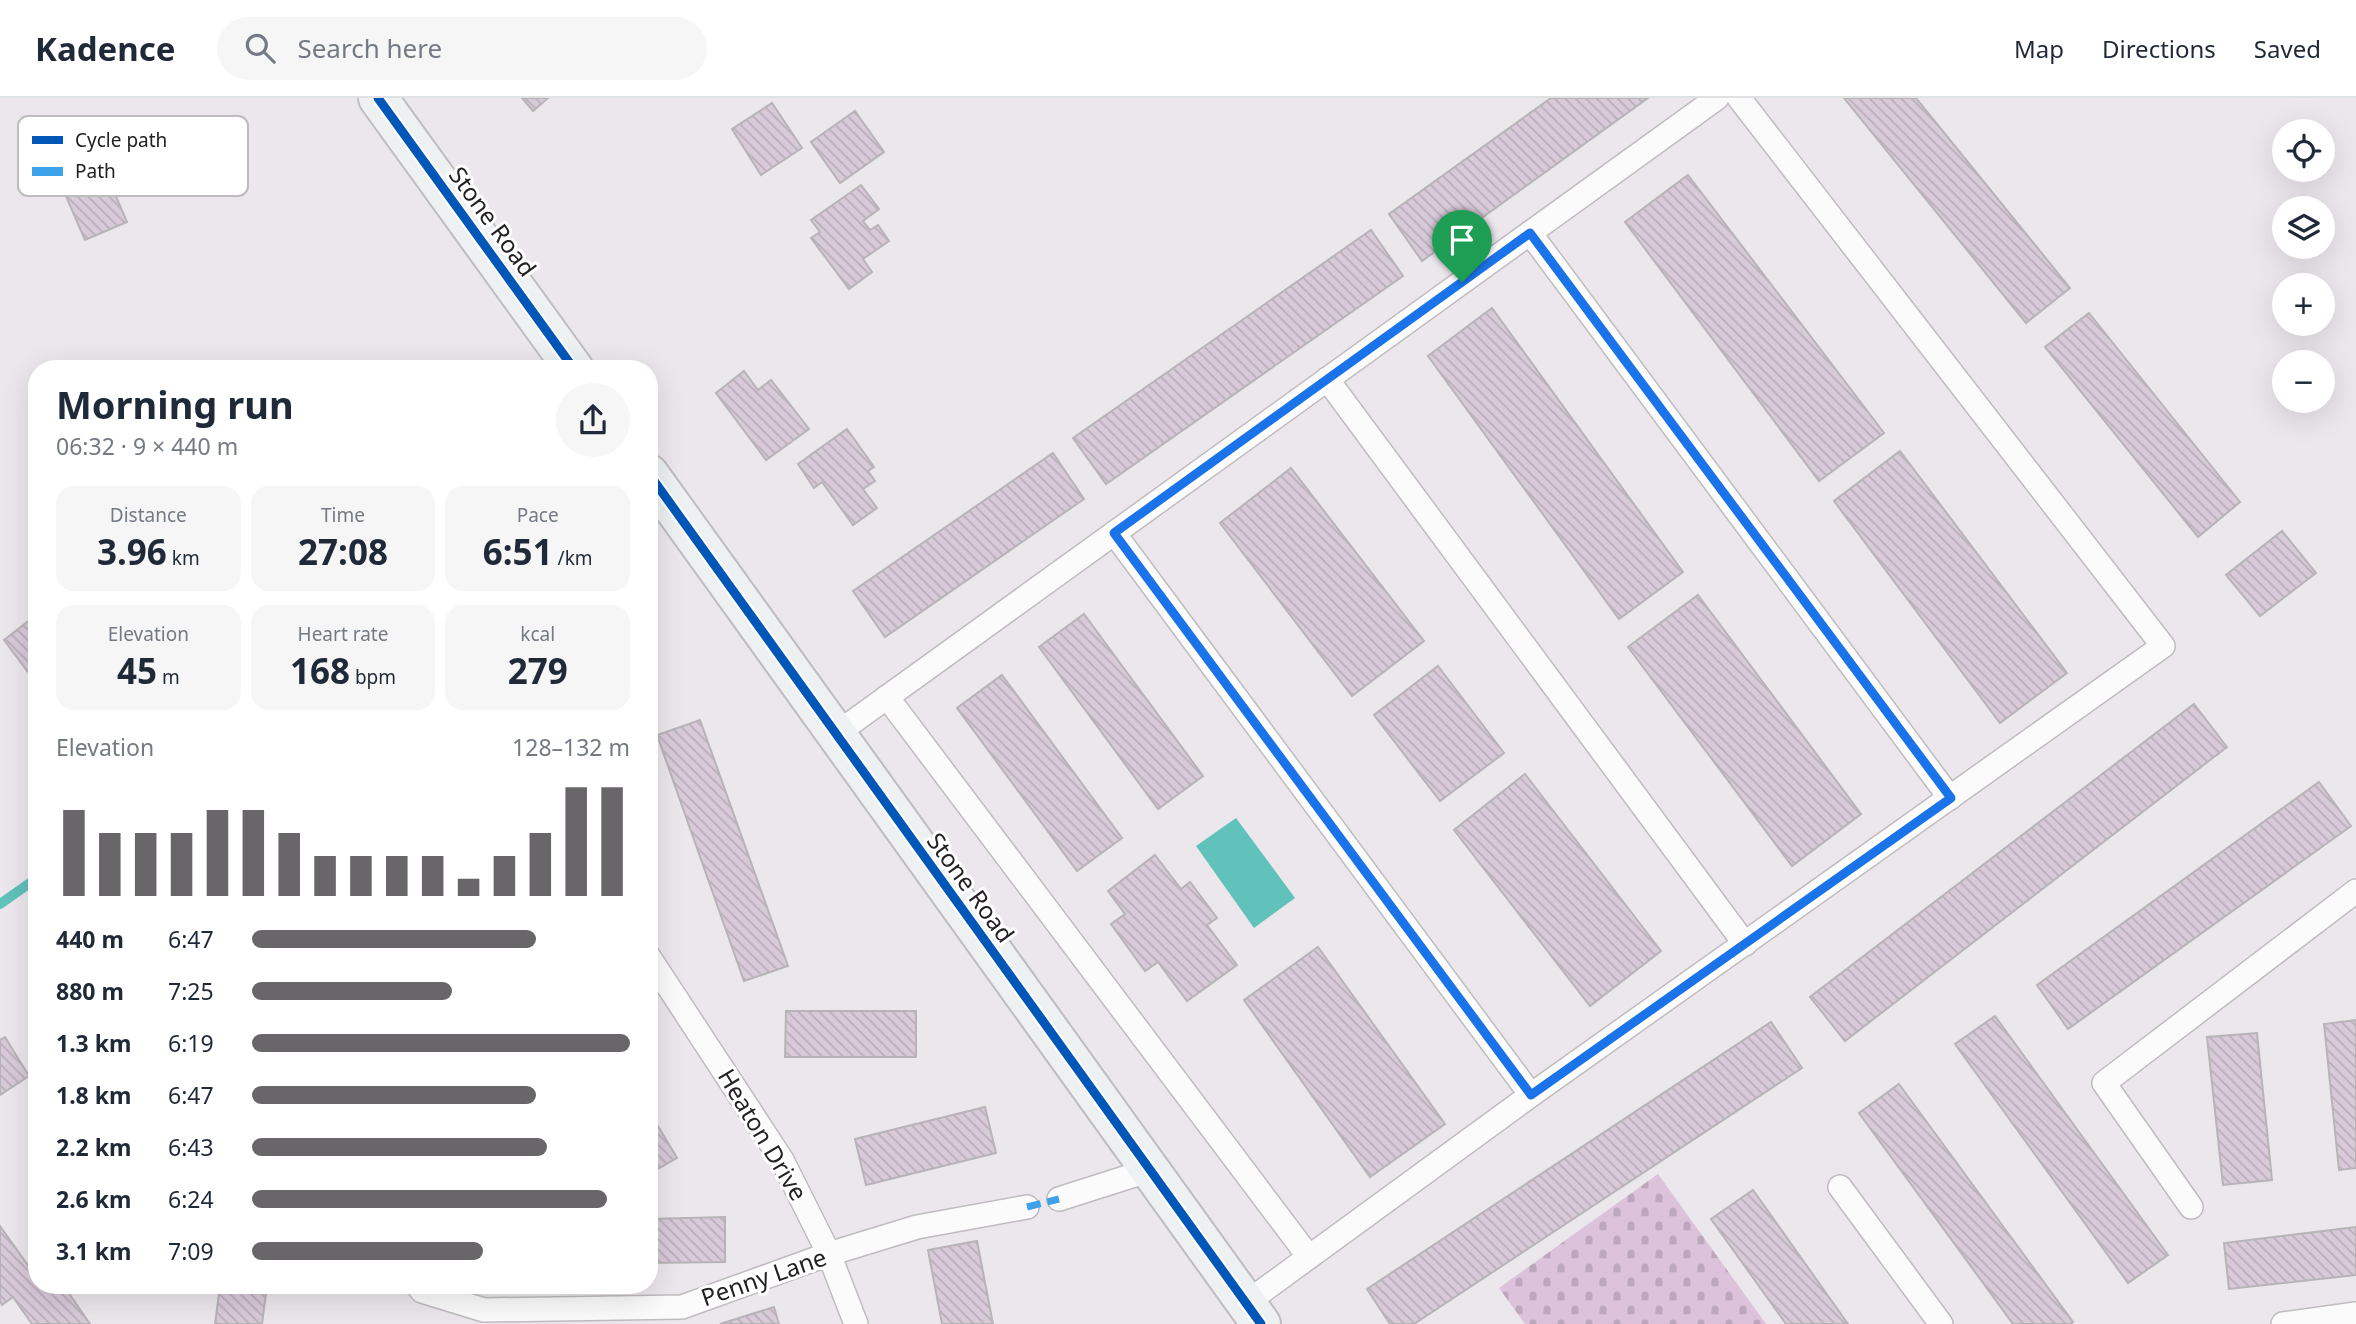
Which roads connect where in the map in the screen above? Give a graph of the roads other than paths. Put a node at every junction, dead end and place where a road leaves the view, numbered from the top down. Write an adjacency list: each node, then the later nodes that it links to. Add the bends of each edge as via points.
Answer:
1 (378, 98): 5 (street, Stone Road)
2 (1717, 98): 4 (lane)
3 (1739, 98): 11 (lane, via 2163,646)
4 (1530, 233): 6 (lane); 11 (lane)
5 (567, 360)
6 (1327, 379): 8 (lane); 13 (lane)
7 (658, 487): 10 (street, Stone Road)
8 (1114, 533): 9 (lane); 15 (lane)
9 (887, 697): 10 (lane); 22 (lane)
10 (836, 734): 16 (street, Stone Road)
11 (1951, 798): 13 (lane)
12 (2356, 891): 20 (lane, via 2104,1083)
13 (1745, 944): 15 (lane)
14 (658, 971): 21 (lane, Heaton Drive, via 782,1160)
15 (1531, 1095): 22 (lane)
16 (1150, 1170): 18 (lane); 24 (street, Stone Road)
17 (1840, 1187): 27 (lane)
18 (1059, 1199)
19 (1027, 1207): 21 (lane, Penny Lane, via 917,1227)
20 (2190, 1208)
21 (829, 1254): 23 (lane, Penny Lane, via 682,1307 484,1310); 26 (lane, Heaton Drive)
22 (1309, 1256): 24 (lane)
23 (432, 1294)
24 (1253, 1313)
25 (2356, 1314): 28 (lane)
26 (856, 1324)
27 (1941, 1324)
28 (2283, 1324)

